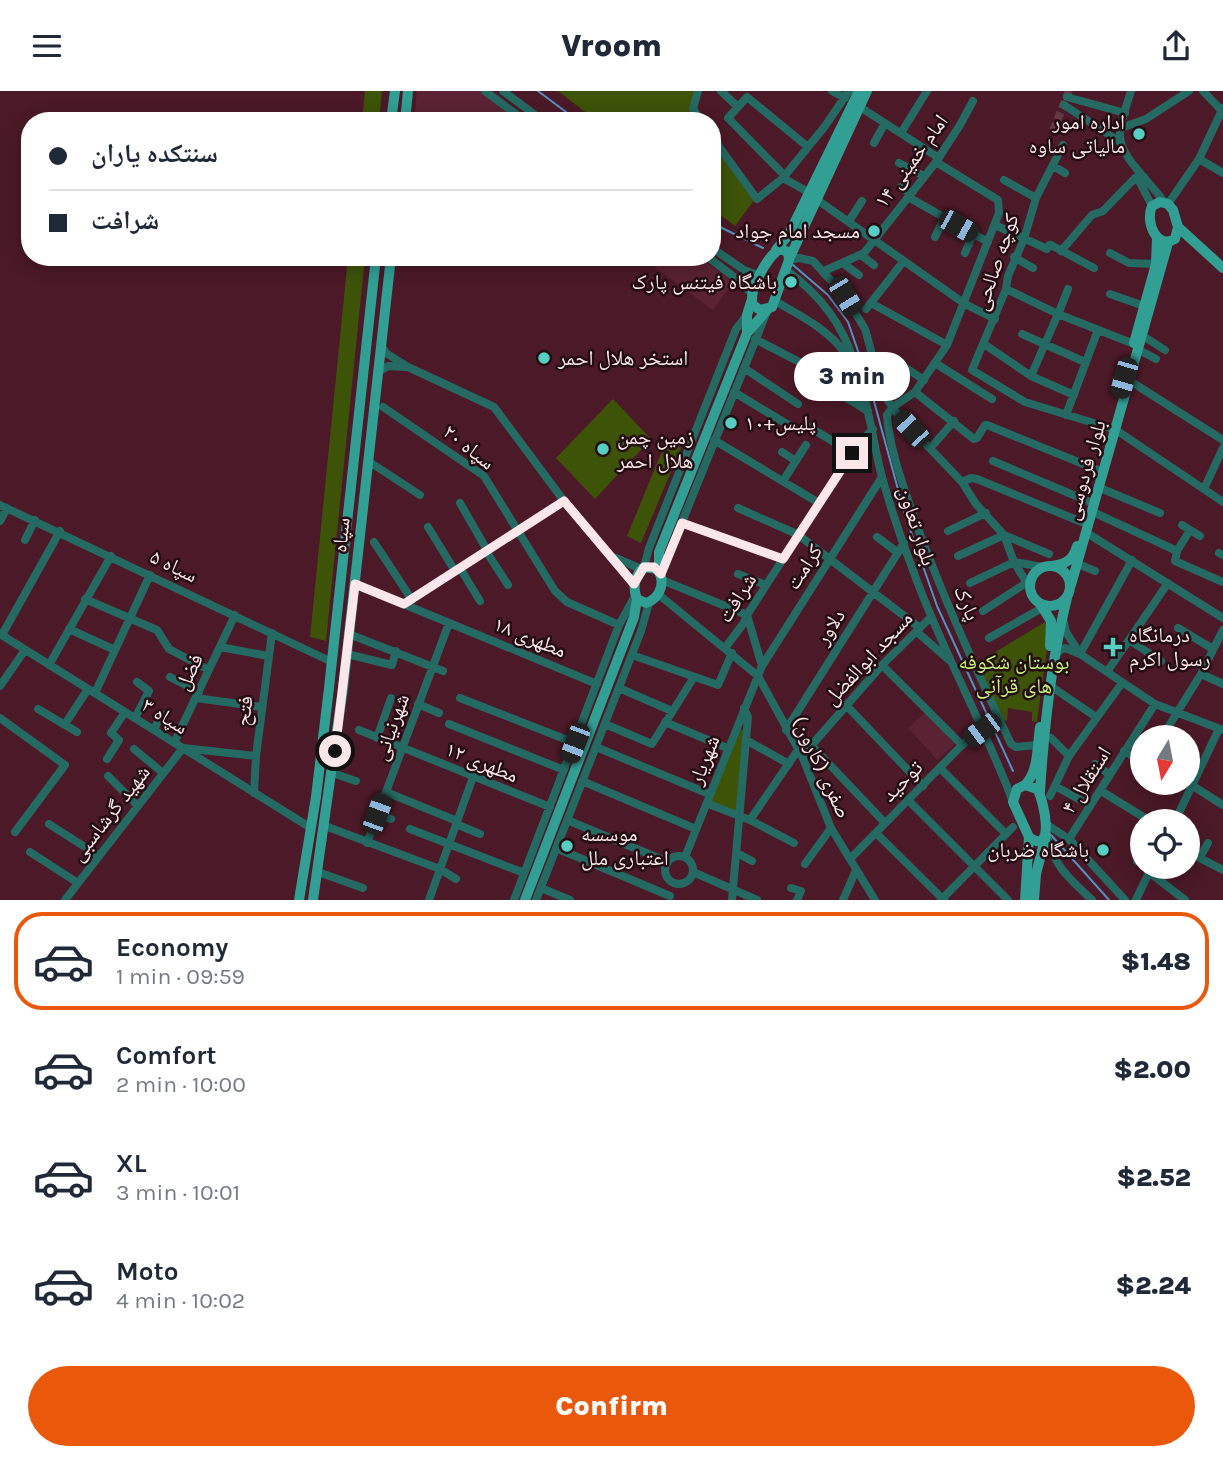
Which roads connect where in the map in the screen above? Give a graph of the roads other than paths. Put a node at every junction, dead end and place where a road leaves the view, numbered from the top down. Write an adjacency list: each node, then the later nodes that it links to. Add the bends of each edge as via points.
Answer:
1 (395, 91): 19 (main road)
2 (408, 91): 20 (main road)
3 (485, 91): 21 (street)
4 (503, 91): 22 (street)
5 (698, 91): 23 (street)
6 (721, 91): 16 (street)
7 (832, 91): 14 (street)
8 (859, 91): 46 (main road)
9 (867, 91): 17 (main road)
10 (927, 91): 27 (street)
11 (1131, 91): 24 (street)
12 (1189, 91): 26 (street, via 1146,119)
13 (1203, 91): 18 (street)
14 (847, 94): 31 (street)
15 (973, 101): 34 (street, امام خمینی ۱۴)
16 (738, 107): 31 (street, via 747,97); 40 (street, via 728,118)
17 (860, 107): 25 (street); 46 (main road)
18 (1223, 110): 33 (street)
19 (392, 112)
20 (406, 112)
21 (513, 112)
22 (528, 112)
23 (694, 112)
24 (1125, 113): 26 (street); 28 (street, via 1065,101)
25 (885, 123): 27 (street); 29 (street)
26 (1121, 128): 28 (street)
27 (901, 133): 34 (street)
28 (1120, 142): 42 (street, via 1132,164)
29 (874, 143)
30 (1063, 145): 36 (street, کوچه صالحی)
31 (808, 147): 40 (street)
32 (721, 149): 40 (street, via 757,199)
33 (1199, 159): 38 (street); 49 (street)
34 (937, 160): 39 (street, امام خمینی ۱۴); 53 (street, via 998,200)
35 (899, 163): 39 (street)
36 (1053, 166): 37 (street); 47 (street, کوچه صالحی)
37 (1065, 173)
38 (1223, 173)
39 (924, 176): 45 (street, امام خمینی ۱۴)
40 (783, 177): 46 (street)
41 (1135, 178): 63 (street, via 1103,211 1092,215)
42 (1147, 178): 49 (street); 50 (street, via 1139,181)
43 (1004, 180): 47 (street)
44 (901, 187): 45 (street)
45 (909, 195): 51 (street); 59 (street, امام خمینی ۱۴)
46 (813, 196): 52 (street); 61 (main road); 62 (main road)
47 (1037, 198): 58 (street, کوچه صالحی)
48 (862, 201): 52 (street)
49 (1166, 203): 50 (main road); 55 (main road, via 1173,210)
50 (1152, 206): 57 (main road, بلوار فردوسی, via 1150,217)
51 (944, 218): 54 (street); 56 (street)
52 (849, 221): 59 (street)
53 (996, 224): 58 (street); 60 (street)
54 (973, 234): 60 (street); 65 (street)
55 (1175, 235): 57 (main road); 80 (main road, via 1195,243); 97 (main road, بلوار فردوسی)
56 (935, 237)
57 (1157, 238): 73 (main road, بلوار فردوسی)
58 (1024, 239): 63 (street); 68 (street, کوچه صالحی)
59 (875, 241): 67 (street, امام خمینی ۱۴); 70 (street)
60 (988, 242): 88 (street)
61 (795, 244): 69 (street); 71 (main road)
62 (776, 250): 71 (main road, via 785,249); 83 (main road)
63 (1061, 251): 79 (street)
64 (721, 253): 83 (street)
65 (965, 253)
66 (1110, 253): 73 (street, via 1129,263)
67 (861, 255): 72 (street, امام خمینی ۱۴); 74 (street)
68 (1014, 257): 78 (street); 84 (street, کوچه صالحی)
69 (813, 261): 71 (street, via 804,258); 81 (street)
70 (903, 262): 88 (street); 100 (street, via 869,306)
71 (788, 263): 89 (main road); 113 (street, via 830,311)
72 (844, 264): 81 (street, امام خمینی ۱۴); 82 (street)
73 (1156, 264): 90 (main road, بلوار فردوسی)
74 (874, 265)
75 (375, 266): 240 (main road, سپاه)
76 (390, 266): 99 (main road, سپاه)
77 (720, 266): 87 (street)
78 (1033, 268)
79 (1094, 268)
80 (1223, 268)
81 (824, 271): 123 (street, via 865,329 883,394)
82 (859, 275)
83 (760, 276): 87 (main road)
84 (1006, 289): 91 (street); 93 (street, کوچه صالحی)
85 (1069, 289): 91 (street)
86 (1110, 294): 90 (street)
87 (751, 298): 89 (main road, via 760,310); 92 (main road)
88 (965, 304): 93 (street); 100 (street)
89 (772, 305): 96 (main road); 113 (street, بلوار تعاون, via 812,323 836,343)
90 (1144, 306): 102 (main road, بلوار فردوسی)
91 (1058, 313): 94 (street); 101 (street)
92 (747, 315): 96 (main road); 188 (street, via 736,329)
93 (995, 319): 98 (street, کوچه صالحی)
94 (1098, 330): 102 (street); 105 (street)
95 (1022, 334): 101 (street)
96 (751, 336): 108 (street); 109 (street); 175 (main road)
97 (1143, 336): 102 (main road, بلوار فردوسی); 103 (street)
98 (984, 344): 112 (street); 125 (street, کوچه صالحی, via 972,370 1026,402)
99 (381, 345): 107 (street); 111 (main road, سپاه)
100 (947, 345): 106 (street)
101 (1044, 346): 105 (street); 112 (street)
102 (1136, 347): 104 (street); 116 (main road, بلوار فردوسی); 130 (main road, بلوار فردوسی)
103 (1166, 350)
104 (1156, 359)
105 (1085, 362): 119 (street)
106 (935, 363): 114 (street); 120 (street)
107 (408, 367): 111 (street, via 388,366); 150 (street, via 494,407)
108 (809, 367)
109 (744, 368): 117 (street); 121 (street)
110 (906, 368): 114 (street)
111 (378, 372): 138 (main road, سپاه)
112 (1031, 376): 119 (street)
113 (858, 380): 124 (street, بلوار تعاون)
114 (924, 380): 118 (street)
115 (819, 381): 124 (street)
116 (1130, 381): 130 (main road, بلوار فردوسی); 132 (street)
117 (734, 392): 128 (street); 131 (street)
118 (915, 392): 123 (street); 126 (street)
119 (1074, 395): 125 (street)
120 (992, 399)
121 (799, 404)
122 (383, 407): 164 (street, سپاه ۲۰, via 484,476)
123 (893, 407): 146 (street); 296 (street, پارک, via 887,415 894,460 945,599 1011,744)
124 (868, 411): 129 (street, بلوار تعاون)
125 (1066, 415): 130 (street)
126 (954, 421): 134 (street); 141 (street, via 974,439 987,425)
127 (806, 425): 137 (street)
128 (790, 426)
129 (873, 429): 137 (street, شرافت); 144 (street, بلوار تعاون)
130 (1113, 429): 141 (main road, بلوار فردوسی); 147 (main road, بلوار فردوسی); 148 (street)
131 (714, 440): 145 (street); 161 (street)
132 (1223, 440)
133 (806, 445): 139 (street)
134 (934, 445)
135 (1223, 448): 142 (street)
136 (782, 452): 139 (street)
137 (852, 453): 153 (street, شرافت)
138 (368, 461): 149 (street); 197 (main road, سپاه)
139 (796, 461): 145 (street)
140 (993, 461): 155 (street)
141 (1098, 470): 155 (main road, بلوار فردوسی)
142 (1213, 470): 143 (street); 148 (street)
143 (1223, 476)
144 (882, 477): 173 (street, بلوار تعاون); 183 (street, کرامت)
145 (783, 481): 153 (street)
146 (962, 482): 157 (street); 163 (street, via 977,479)
147 (1100, 488): 155 (main road, بلوار فردوسی); 158 (street)
148 (1204, 489): 151 (street)
149 (420, 495)
150 (564, 501): 164 (street); 181 (street)
151 (1223, 502)
152 (460, 503): 174 (street)
153 (819, 503): 168 (street, شرافت)
154 (4, 507): 159 (street, سپاه ۵); 160 (street)
155 (1091, 507): 163 (main road, بلوار فردوسی); 180 (street)
156 (738, 508): 168 (street)
157 (986, 513): 166 (street); 167 (street)
158 (1160, 513)
159 (35, 520): 165 (street, سپاه ۵); 171 (street)
160 (0, 521)
161 (682, 523): 182 (street); 193 (street)
162 (428, 527): 189 (street)
163 (1085, 528): 184 (street); 186 (main road, بلوار فردوسی); 187 (main road, بلوار فردوسی, via 1072,559)
164 (518, 530): 174 (street); 219 (street, سپاه ۲۰, via 561,597)
165 (60, 531): 178 (street, سپاه ۵); 226 (street)
166 (948, 531)
167 (1004, 535): 177 (street); 179 (street); 185 (street)
168 (800, 536): 182 (street, شرافت); 183 (street)
169 (1200, 536): 180 (street, via 1186,528)
170 (877, 537): 176 (street)
171 (25, 540)
172 (374, 542): 209 (street)
173 (904, 543): 176 (street, دلاور); 214 (street, بلوار تعاون)
174 (487, 551): 189 (street); 199 (street)
175 (659, 552): 188 (main road); 193 (main road)
176 (897, 552): 203 (street, دلاور)
177 (1049, 554)
178 (111, 555): 192 (street, سپاه ۵); 206 (street)
179 (958, 555)
180 (1176, 555): 194 (street, via 1174,561)
181 (613, 557): 188 (street); 198 (street)
182 (783, 559): 200 (street, شرافت)
183 (830, 559): 203 (street); 246 (street, کرامت)
184 (1132, 559): 196 (street); 236 (street)
185 (1014, 562): 187 (street); 195 (street); 202 (street)
186 (1078, 564): 190 (street); 201 (main road, بلوار فردوسی)
187 (1048, 567): 201 (main road, via 1067,575); 202 (main road, via 1033,576)
188 (644, 568): 193 (main road, via 654,567); 198 (main road)
189 (458, 570): 208 (street); 209 (street)
190 (1095, 571)
191 (738, 574): 200 (street)
192 (150, 575): 212 (street, سپاه ۵); 216 (street)
193 (661, 575): 204 (main road); 213 (street)
194 (1223, 582)
195 (970, 583)
196 (1168, 583): 217 (street); 228 (street)
197 (355, 584): 209 (street, مطهری ۱۸); 225 (main road, سپاه)
198 (634, 584): 207 (main road)
199 (508, 585)
200 (765, 585): 213 (street, شرافت)
201 (1071, 585): 205 (main road)
202 (1028, 586): 210 (main road); 211 (street)
203 (872, 592): 222 (street); 286 (street, دلاور)
204 (658, 594): 207 (main road); 234 (street, صفری (کارون))
205 (1068, 598): 210 (main road, via 1058,605); 215 (main road)
206 (85, 599): 216 (street); 221 (street)
207 (642, 600): 219 (street); 237 (street); 398 (main road)
208 (480, 601)
209 (408, 602): 218 (street, مطهری ۱۸)
210 (1042, 606): 227 (street); 296 (main road, via 1052,629)
211 (983, 611)
212 (235, 615): 224 (street, سپاه ۵); 230 (street, فضل)
213 (747, 615): 234 (street, شرافت); 246 (street)
214 (931, 617): 222 (street, مسجد ابوالفضل); 242 (street, بلوار تعاون)
215 (1062, 617): 236 (street); 239 (main road)
216 (130, 618): 232 (street); 247 (street, via 157,631 169,649)
217 (1223, 618)
218 (449, 623): 244 (street, شهرنیانی); 257 (street, مطهری ۱۸)
219 (619, 625): 257 (street)
220 (1178, 628): 229 (street)
221 (69, 629): 232 (street); 243 (street)
222 (919, 630): 242 (street); 245 (street, مسجد ابوالفضل)
223 (1223, 630): 229 (street)
224 (272, 633): 238 (street, فتح); 240 (street, سپاه ۵)
225 (349, 634): 233 (street); 235 (main road, سپاه)
226 (1, 635): 231 (street, سپاه ۳)
227 (989, 638)
228 (1129, 641): 241 (street); 249 (street)
229 (1218, 644): 250 (street)
230 (220, 647): 238 (street); 247 (street, فضل)
231 (25, 650): 243 (street, سپاه ۳); 254 (street)
232 (115, 650): 261 (street)
233 (396, 651): 235 (street, via 392,665); 244 (street)
234 (729, 651): 251 (street, صفری (کارون)); 253 (street, شرافت, via 718,685)
235 (347, 654): 315 (main road, سپاه)
236 (1080, 654): 239 (street, via 1065,648); 249 (street)
237 (632, 655): 253 (street); 259 (street)
238 (268, 656): 268 (street, فتح)
239 (1055, 657): 330 (main road, via 1045,732)
240 (332, 661): 347 (main road, سپاه)
241 (1161, 661)
242 (951, 662): 287 (street, بلوار تعاون)
243 (49, 665): 261 (street, سپاه ۳)
244 (429, 665): 248 (street); 266 (street, شهرنیانی)
245 (882, 665): 267 (street, مسجد ابوالفضل); 295 (street)
246 (762, 666): 251 (street, کرامت)
247 (209, 670): 262 (street, فضل)
248 (443, 671)
249 (1107, 672): 256 (street)
250 (1201, 674): 258 (street); 274 (street)
251 (758, 676): 269 (street, شهریار); 286 (street, صفری (کارون))
252 (170, 677): 262 (street)
253 (694, 677): 271 (street)
254 (1, 682)
255 (137, 682): 278 (street, via 149,691)
256 (1122, 683): 265 (street); 276 (street)
257 (597, 684): 294 (street)
258 (1223, 684)
259 (619, 688): 271 (street); 282 (street)
260 (1055, 689): 276 (street)
261 (91, 691): 272 (street, سپاه ۳); 280 (street)
262 (197, 695): 268 (street); 293 (street, فضل)
263 (391, 698): 290 (street)
264 (460, 698): 294 (street)
265 (1155, 704): 274 (street); 303 (street, استقلال ۴)
266 (418, 705): 273 (street); 301 (street, شهرنیانی)
267 (846, 705): 297 (street, مسجد ابوالفضل); 322 (street)
268 (262, 707): 306 (street, فتح)
269 (744, 708): 292 (street, via 748,712); 302 (street, شهریار)
270 (38, 709): 280 (street)
271 (672, 711): 279 (street)
272 (125, 712): 278 (street, سپاه ۳); 308 (street, via 111,733 119,740)
273 (439, 713)
274 (1177, 713): 283 (street); 288 (street)
275 (162, 714): 284 (street)
276 (1097, 717): 307 (street)
277 (0, 718): 353 (street, via 65,765)
278 (135, 718): 284 (street, سپاه ۳)
279 (665, 722): 282 (street, via 652,744); 302 (street)
280 (65, 724): 289 (street)
281 (449, 724): 312 (street)
282 (605, 725): 298 (street)
283 (1170, 725)
284 (154, 730): 293 (street, سپاه ۳)
285 (359, 730): 290 (street, مطهری ۱۲)
286 (786, 730): 304 (street, صفری (کارون))
287 (982, 730): 295 (street, توحید); 321 (street, بلوار تعاون)
288 (1221, 730): 313 (street)
289 (77, 732)
290 (377, 738): 301 (street, مطهری ۱۲)
291 (1051, 738): 307 (street)
292 (746, 740): 309 (street); 340 (street)
293 (174, 743): 300 (street, سپاه ۳)
294 (575, 743): 312 (street)
295 (962, 745): 311 (street, توحید)
296 (1037, 745): 323 (main road, via 1032,775)
297 (811, 746): 304 (street, مسجد ابوالفضل); 345 (street)
298 (596, 747): 320 (street); 329 (street)
299 (134, 748): 314 (street)
300 (183, 748): 306 (street); 314 (street, شهید گرشاسبی); 328 (street, سپاه ۳)
301 (402, 748): 318 (street, مطهری ۱۲); 327 (street, شهرنیانی)
302 (727, 748): 329 (street, شهریار)
303 (1124, 751): 305 (street); 316 (street, استقلال ۴)
304 (800, 753): 309 (street, مسجد ابوالفضل); 348 (street, صفری (کارون))
305 (1130, 754)
306 (256, 756): 328 (street, فتح)
307 (1069, 756): 324 (street)
308 (107, 759)
309 (789, 764): 343 (street, مسجد ابوالفضل)
310 (1095, 764): 316 (street)
311 (940, 768): 322 (street, توحید); 373 (street, via 1009,830)
312 (564, 770): 337 (street)
313 (1200, 772)
314 (163, 773): 336 (street, شهید گرشاسبی)
315 (332, 773): 319 (street); 349 (main road, سپاه)
316 (1110, 775): 326 (street, استقلال ۴)
317 (108, 776): 336 (street)
318 (472, 777): 337 (street, مطهری ۱۲); 344 (street)
319 (356, 781)
320 (582, 781): 342 (street); 351 (street)
321 (1007, 785): 323 (street); 332 (street, بلوار تعاون)
322 (923, 786): 331 (street, توحید)
323 (1023, 786): 330 (main road, via 1034,786); 332 (main road, via 1014,793)
324 (1055, 786): 330 (street); 333 (street)
325 (1200, 790): 335 (street)
326 (1101, 791): 338 (street); 357 (street, استقلال ۴)
327 (386, 792): 339 (street, شهرنیانی); 344 (street)
328 (254, 793): 347 (street, سپاه ۳)
329 (709, 794): 351 (street, شهریار)
330 (1045, 794): 352 (main road)
331 (908, 800): 345 (street, توحید); 373 (street)
332 (1013, 802): 356 (main road)
333 (1084, 803)
334 (711, 805): 340 (street)
335 (1223, 805)
336 (138, 806): 365 (street, شهید گرشاسبی)
337 (550, 807): 379 (street)
338 (1130, 809)
339 (377, 814): 341 (street); 358 (street, شهرنیانی)
340 (739, 816): 343 (street); 364 (street)
341 (391, 819)
342 (567, 820): 362 (street); 370 (street)
343 (750, 820): 359 (street)
344 (456, 823): 355 (street); 361 (street)
345 (885, 823): 354 (street, توحید)
346 (49, 824): 365 (street)
347 (311, 828): 349 (main road); 394 (main road, سپاه)
348 (831, 828): 368 (street, صفری (کارون)); 371 (street)
349 (324, 829): 358 (street); 377 (main road, سپاه)
350 (410, 829): 361 (street)
351 (696, 829): 366 (street, شهریار)
352 (1046, 829): 356 (main road, via 1041,840); 357 (street); 372 (street); 380 (main road)
353 (15, 832)
354 (876, 833): 368 (street, توحید); 392 (street)
355 (480, 834)
356 (1028, 837): 391 (main road)
357 (1069, 839): 408 (street)
358 (367, 843): 374 (street)
359 (794, 843)
360 (1208, 843): 367 (street)
361 (449, 844): 374 (street); 379 (street)
362 (556, 848): 387 (street); 390 (street)
363 (30, 852): 384 (street)
364 (737, 853): 369 (street); 389 (street)
365 (99, 856): 384 (street, شهید گرشاسبی)
366 (685, 857): 370 (street); 378 (street)
367 (1200, 857): 376 (street)
368 (850, 859): 375 (street, صفری (کارون))
369 (752, 861)
370 (668, 862): 385 (street, via 666,873)
371 (805, 864)
372 (1058, 866): 380 (street, via 1044,865); 407 (street)
373 (974, 867): 392 (street); 406 (street)
374 (440, 869): 381 (street); 396 (street)
375 (856, 870): 404 (street); 405 (street, صفری (کارون))
376 (1223, 870)
377 (318, 872): 386 (street); 395 (main road, سپاه)
378 (693, 872): 385 (street, via 687,881); 389 (street)
379 (524, 873): 397 (street)
380 (1036, 874): 391 (main road)
381 (456, 879)
382 (1142, 879): 409 (street)
383 (1160, 879): 410 (street)
384 (78, 883): 393 (street, شهید گرشاسبی)
385 (676, 883): 390 (street)
386 (363, 888)
387 (541, 888): 399 (street); 400 (street)
388 (791, 888): 403 (street, via 805,892)
389 (734, 890): 401 (street); 402 (street)
390 (669, 898)
391 (1034, 898)
392 (943, 899)
393 (65, 900)
394 (299, 900)
395 (313, 900)
396 (429, 900)
397 (514, 900)
398 (525, 900)
399 (536, 900)
400 (570, 900)
401 (732, 900)
402 (757, 900)
403 (797, 900)
404 (843, 900)
405 (875, 900)
406 (1008, 900)
407 (1092, 900)
408 (1125, 900)
409 (1136, 900)
410 (1185, 900)

